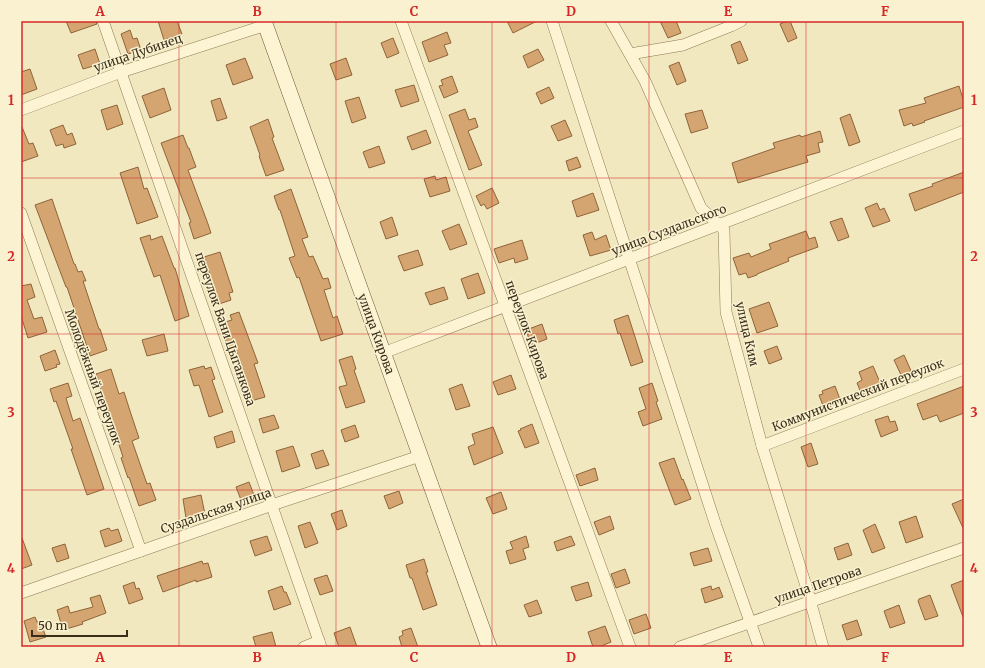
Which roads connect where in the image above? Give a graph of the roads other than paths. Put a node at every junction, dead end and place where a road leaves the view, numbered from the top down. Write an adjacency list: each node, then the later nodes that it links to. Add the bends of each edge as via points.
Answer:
1 (103, 21): 8 (street, переулок Вани Цыганкова)
2 (401, 21): 14 (street, переулок Кирова)
3 (552, 21): 13 (street)
4 (611, 21): 7 (street, улица Ким)
5 (741, 21): 7 (street, via 683,45)
6 (265, 23): 8 (street, улица Дубинец); 15 (street, улица Кирова)
7 (630, 54): 12 (street, улица Ким, via 701,208)
8 (121, 72): 9 (street, улица Дубинец); 19 (street, переулок Вани Цыганкова)
9 (21, 110)
10 (964, 131): 12 (street, улица Суздальского)
11 (21, 213): 21 (street, Молодёжный переулок)
12 (718, 225): 13 (street, улица Суздальского); 17 (street, улица Ким, via 724,230 726,312)
13 (629, 259): 14 (street, улица Суздальского); 24 (street, via 716,526)
14 (505, 307): 15 (street, улица Суздальского); 28 (street, переулок Кирова)
15 (383, 354): 18 (street, улица Кирова)
16 (964, 369): 17 (street, Коммунистический переулок)
17 (762, 446): 23 (street, улица Ким)
18 (420, 456): 19 (street, Суздальская улица); 27 (street, улица Кирова)
19 (272, 505): 21 (street, Суздальская улица); 25 (street, переулок Вани Цыганкова)
20 (964, 548): 23 (street, улица Петрова)
21 (141, 551): 22 (street, Суздальская улица)
22 (21, 593)
23 (810, 602): 24 (street, улица Петрова); 31 (street, улица Ким)
24 (751, 622): 29 (street, улица Петрова); 30 (street)
25 (320, 644): 26 (street)
26 (304, 647)
27 (490, 647)
28 (630, 647)
29 (680, 647)
30 (759, 647)
31 (824, 647)

